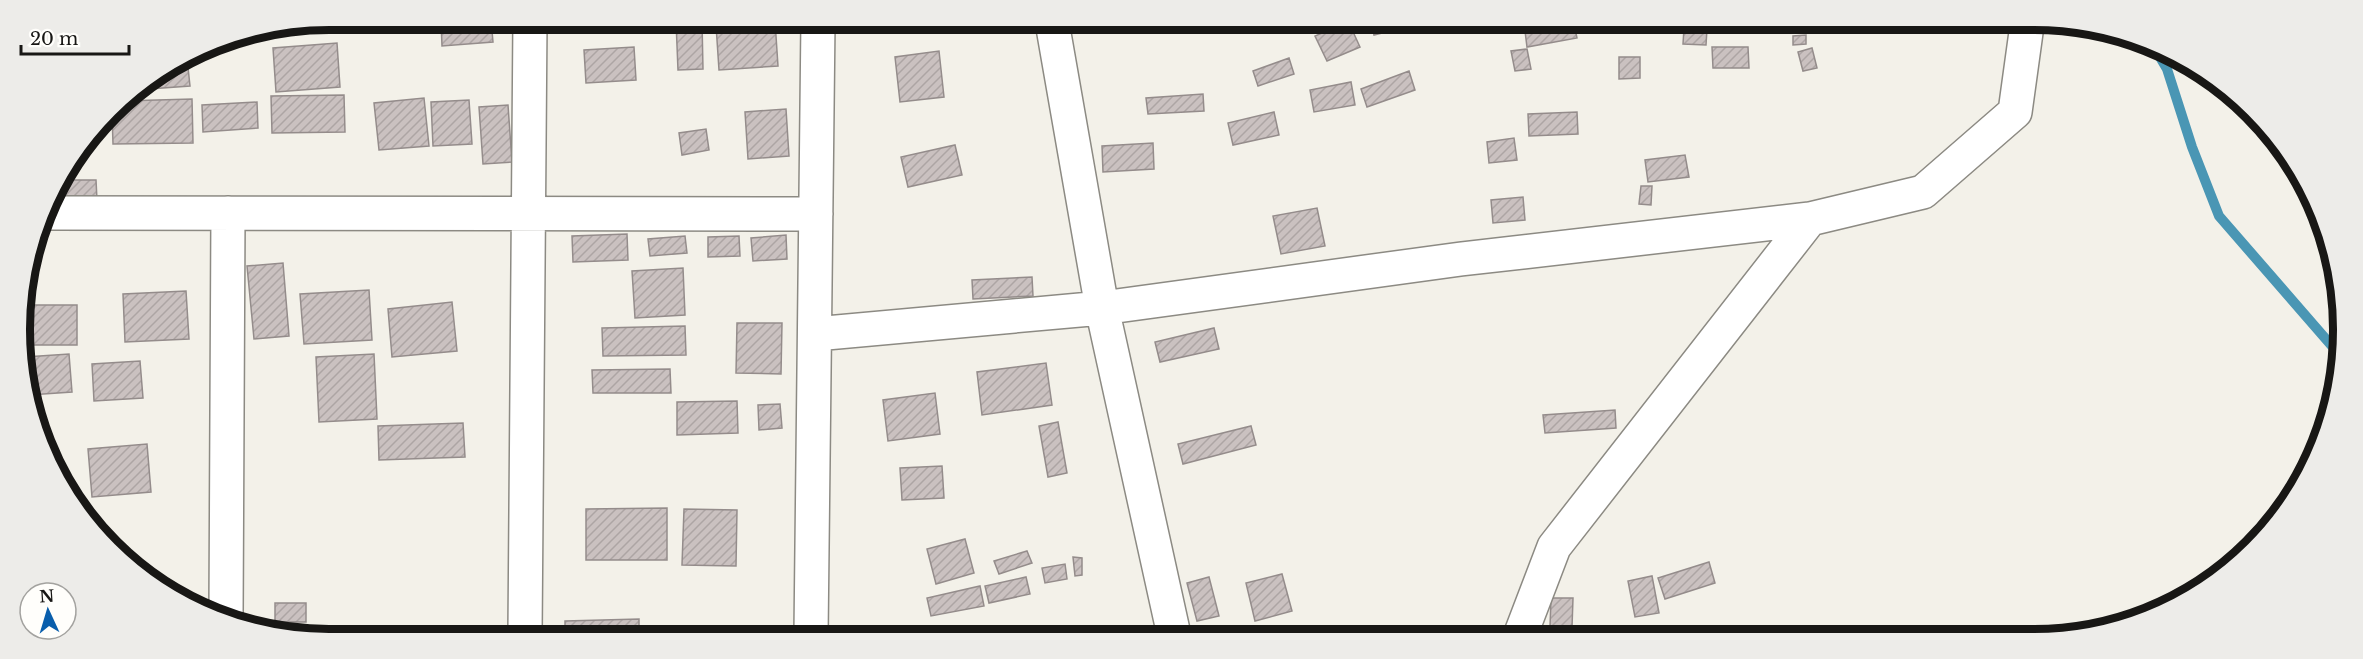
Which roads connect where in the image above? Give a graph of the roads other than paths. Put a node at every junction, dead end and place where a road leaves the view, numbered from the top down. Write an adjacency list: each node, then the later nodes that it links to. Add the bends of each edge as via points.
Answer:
1 (530, 30): 7 (street)
2 (818, 30): 8 (street)
3 (1053, 30): 10 (street)
4 (2026, 30): 9 (street, via 2015,112 1923,192)
5 (54, 213): 6 (street)
6 (228, 213): 7 (street); 12 (street)
7 (528, 213): 8 (street); 13 (street)
8 (816, 214): 11 (street)
9 (1810, 219): 10 (street, via 1461,259); 16 (street, via 1554,547)
10 (1102, 308): 11 (street); 15 (street)
11 (815, 334): 14 (street)
12 (226, 610)
13 (525, 629)
14 (811, 629)
15 (1173, 629)
16 (1523, 629)

